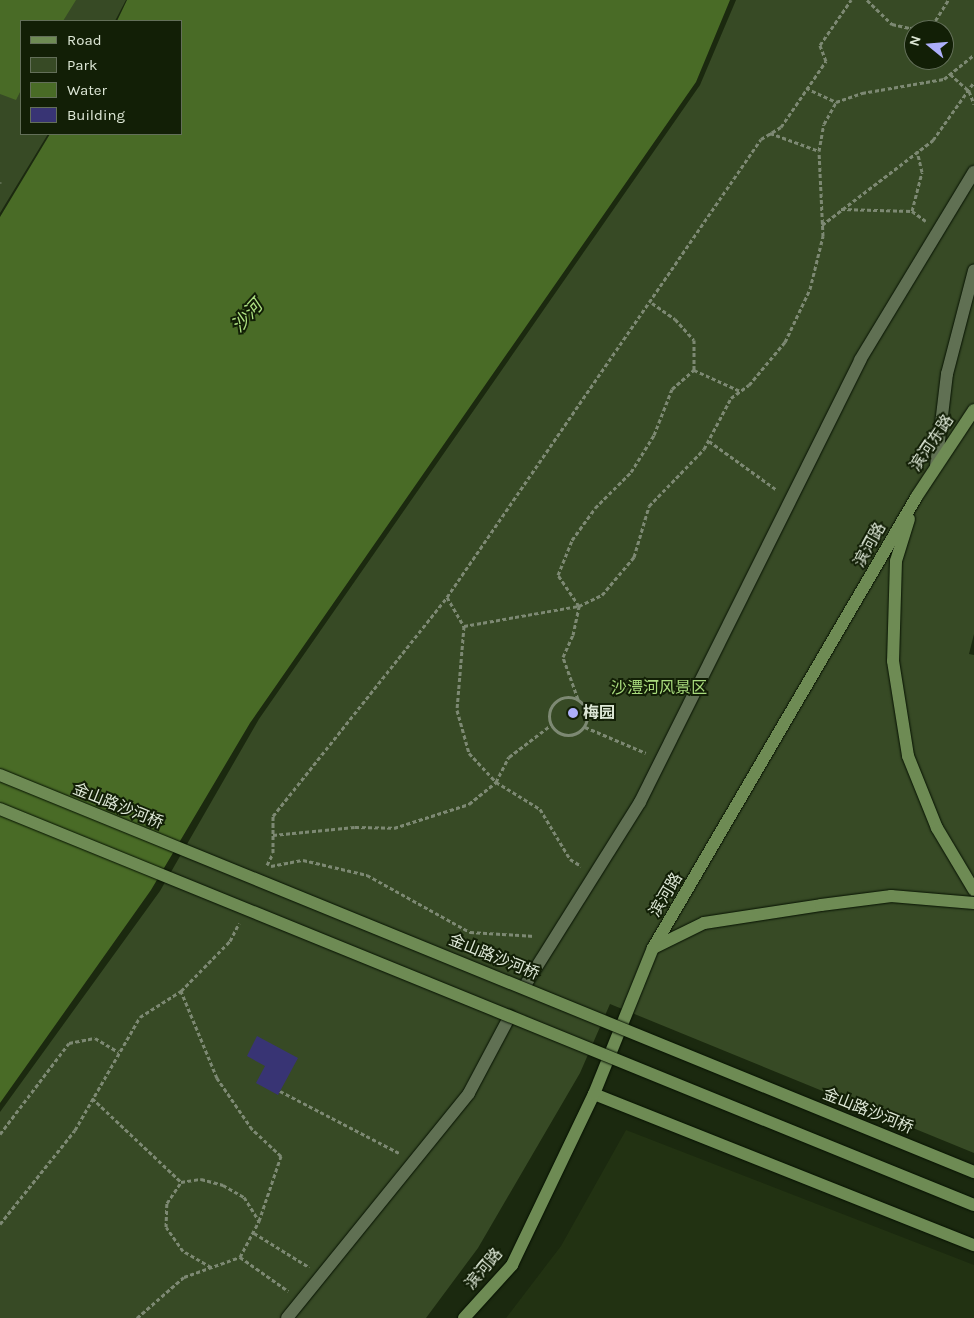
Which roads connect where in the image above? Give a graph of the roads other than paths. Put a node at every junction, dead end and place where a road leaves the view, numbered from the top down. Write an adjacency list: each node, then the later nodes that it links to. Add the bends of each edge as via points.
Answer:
1 (974, 172): 11 (street, via 860,360 661,759)
2 (974, 270): 4 (street, via 947,374)
3 (974, 410): 4 (street, 滨河东路)
4 (936, 466): 5 (street, 滨河东路)
5 (917, 496): 8 (street, via 896,561 893,661 908,756 937,828); 10 (street, 滨河路)
6 (0, 776): 11 (street, 金山路沙河桥, bridge)
7 (0, 809): 12 (street, bridge)
8 (974, 890)
9 (974, 903): 10 (street, via 891,896 802,907 704,923)
10 (653, 948): 13 (street, 滨河路)
11 (524, 987): 14 (street, 金山路沙河桥, bridge)
12 (510, 1016): 15 (street, bridge); 17 (street, via 469,1093)
13 (594, 1094): 16 (street); 18 (street, 滨河路, via 512,1265)
14 (974, 1172)
15 (974, 1205)
16 (974, 1245)
17 (287, 1318)
18 (464, 1318)

